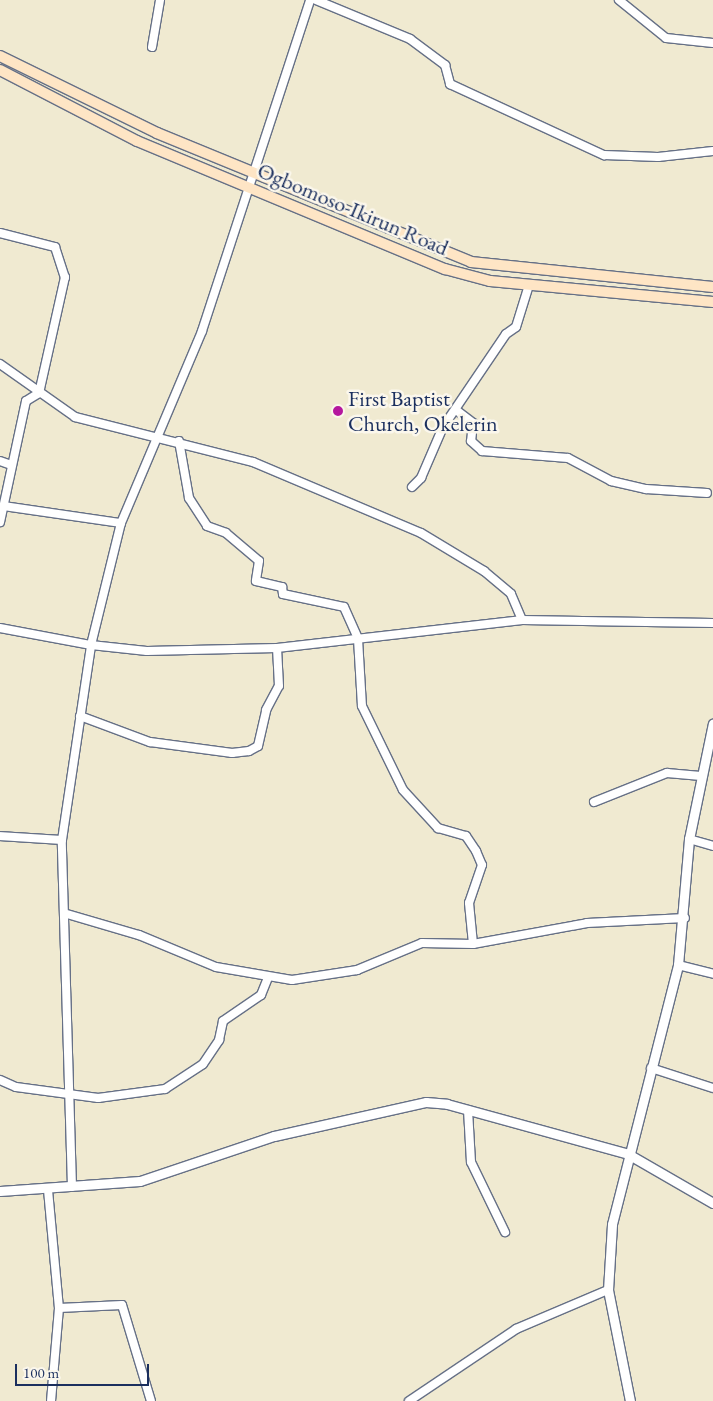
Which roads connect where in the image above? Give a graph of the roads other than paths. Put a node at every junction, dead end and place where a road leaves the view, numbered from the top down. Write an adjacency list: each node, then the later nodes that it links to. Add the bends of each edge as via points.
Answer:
1 (160, 0): 6 (street)
2 (310, 0): 10 (street, via 292,44)
3 (316, 0): 9 (street, via 391,29 425,48 445,65 450,84 604,155)
4 (619, 0): 5 (street, via 666,38)
5 (713, 43)
6 (152, 47)
7 (0, 56): 10 (main road, Ogbomoso-Ikirun Road, via 119,116)
8 (0, 70): 11 (main road, Ogbomoso-Ikirun Road, via 137,141)
9 (713, 151)
10 (256, 172): 11 (street); 14 (main road, Ogbomoso-Ikirun Road, via 471,262)
11 (248, 185): 13 (main road, Ogbomoso-Ikirun Road, via 444,269 490,281); 19 (street, via 202,331)
12 (0, 233): 17 (street, via 55,247 65,269)
13 (529, 285): 15 (main road, Ogbomoso-Ikirun Road); 18 (street, via 516,327 506,334)
14 (713, 287)
15 (713, 302)
16 (0, 364): 17 (street)
17 (38, 393): 19 (street, via 75,417); 22 (street, via 26,401)
18 (456, 410): 23 (street); 24 (street, via 473,423 471,441 482,451 563,457 618,482)
19 (157, 436): 20 (street); 27 (street)
20 (179, 441): 28 (street, via 253,462 422,533 484,571 511,594); 31 (street, via 189,498 207,526 226,533 259,561 256,581 282,587 282,594 344,607)
21 (0, 461): 22 (street)
22 (11, 464): 25 (street)
23 (412, 487)
24 (708, 494)
25 (4, 506): 26 (street); 27 (street)
26 (0, 522)
27 (121, 523): 32 (street)
28 (522, 620): 29 (street); 31 (street)
29 (713, 623)
30 (0, 628): 32 (street)
31 (358, 639): 33 (street); 44 (street, via 362,706 403,790 438,828 466,836 476,851 481,872 469,903)
32 (91, 645): 33 (street, via 147,651); 34 (street)
33 (277, 648): 34 (street, via 279,686 266,710 258,746 249,751 232,753 150,742)
34 (80, 716): 40 (street)
35 (713, 723): 36 (street)
36 (700, 776): 37 (street, via 667,773); 39 (street)
37 (594, 802)
38 (0, 836): 40 (street)
39 (689, 839): 41 (street); 43 (street)
40 (62, 840): 42 (street)
41 (713, 846)
42 (67, 914): 47 (street, via 139,935 216,967); 51 (street)
43 (685, 918): 44 (street, via 587,923); 45 (street)
44 (472, 944): 47 (street, via 422,943 328,978)
45 (678, 965): 46 (street); 48 (street)
46 (713, 974)
47 (268, 978): 51 (street, via 261,994 223,1021 218,1040 203,1064 175,1085 121,1098)
48 (651, 1068): 50 (street); 53 (street)
49 (0, 1080): 51 (street, via 16,1087)
50 (713, 1088)
51 (72, 1092): 54 (street)
52 (468, 1110): 53 (street); 54 (street, via 426,1102 401,1106 274,1136 164,1175); 58 (street, via 471,1162)
53 (628, 1154): 57 (street); 59 (street, via 612,1224)
54 (72, 1187): 55 (street)
55 (48, 1190): 56 (street); 60 (street)
56 (0, 1191)
57 (713, 1203)
58 (505, 1232)
59 (608, 1290): 61 (street, via 516,1329); 64 (street)
60 (60, 1308): 62 (street); 63 (street, via 122,1306)
61 (413, 1400)
62 (51, 1401)
63 (151, 1401)
64 (630, 1401)

